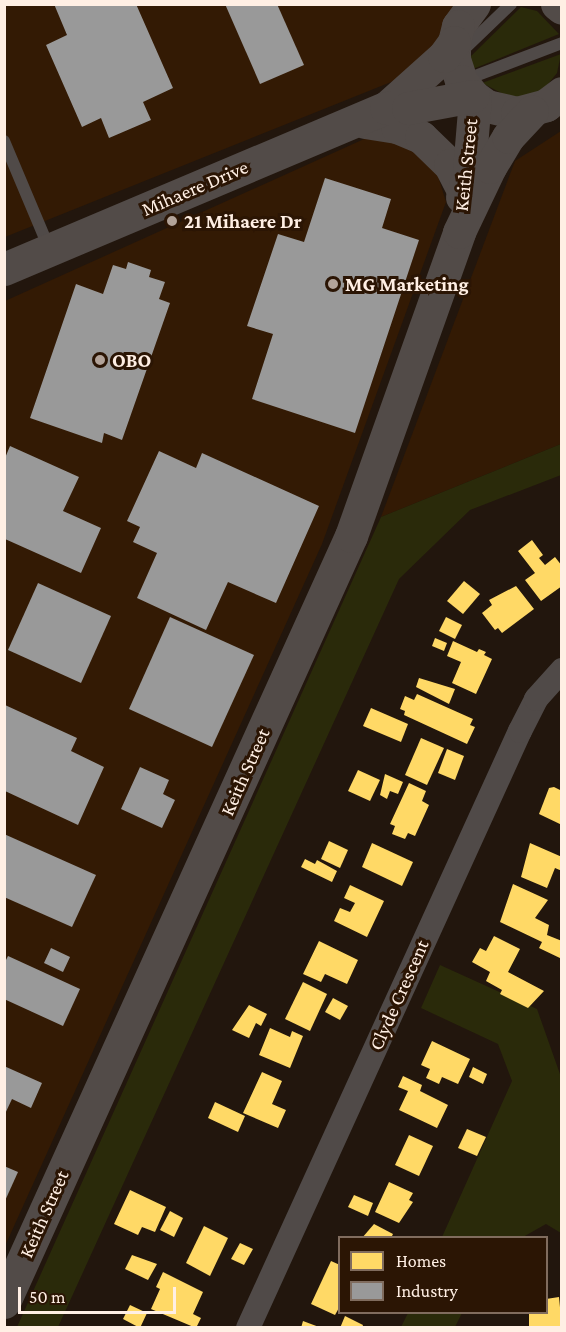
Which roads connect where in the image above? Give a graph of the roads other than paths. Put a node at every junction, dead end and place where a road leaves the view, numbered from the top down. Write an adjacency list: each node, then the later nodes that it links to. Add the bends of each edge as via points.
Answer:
1 (474, 4): 6 (street, via 458,26)
2 (511, 4): 6 (lane)
3 (557, 4): 4 (street)
4 (561, 8)
5 (561, 43): 6 (lane)
6 (463, 75): 8 (street, Mihaere Drive, via 408,108); 8 (street, Mihaere Drive, via 444,56); 9 (street, via 502,112); 12 (street, Keith Street, via 469,170)
7 (561, 93): 9 (street)
8 (386, 108): 10 (street, Mihaere Drive)
9 (532, 111): 13 (street, Keith Street, via 508,137)
10 (352, 122): 12 (street, via 397,127 421,137 450,165); 14 (street, Mihaere Drive)
11 (4, 141): 14 (lane)
12 (463, 191): 13 (street, Keith Street)
13 (459, 232): 17 (street, Keith Street, via 351,536)
14 (50, 250): 15 (street, Mihaere Drive)
15 (4, 269)
16 (561, 670): 18 (street, Clyde Crescent, via 536,699 515,742)
17 (4, 1302)
18 (248, 1328)

